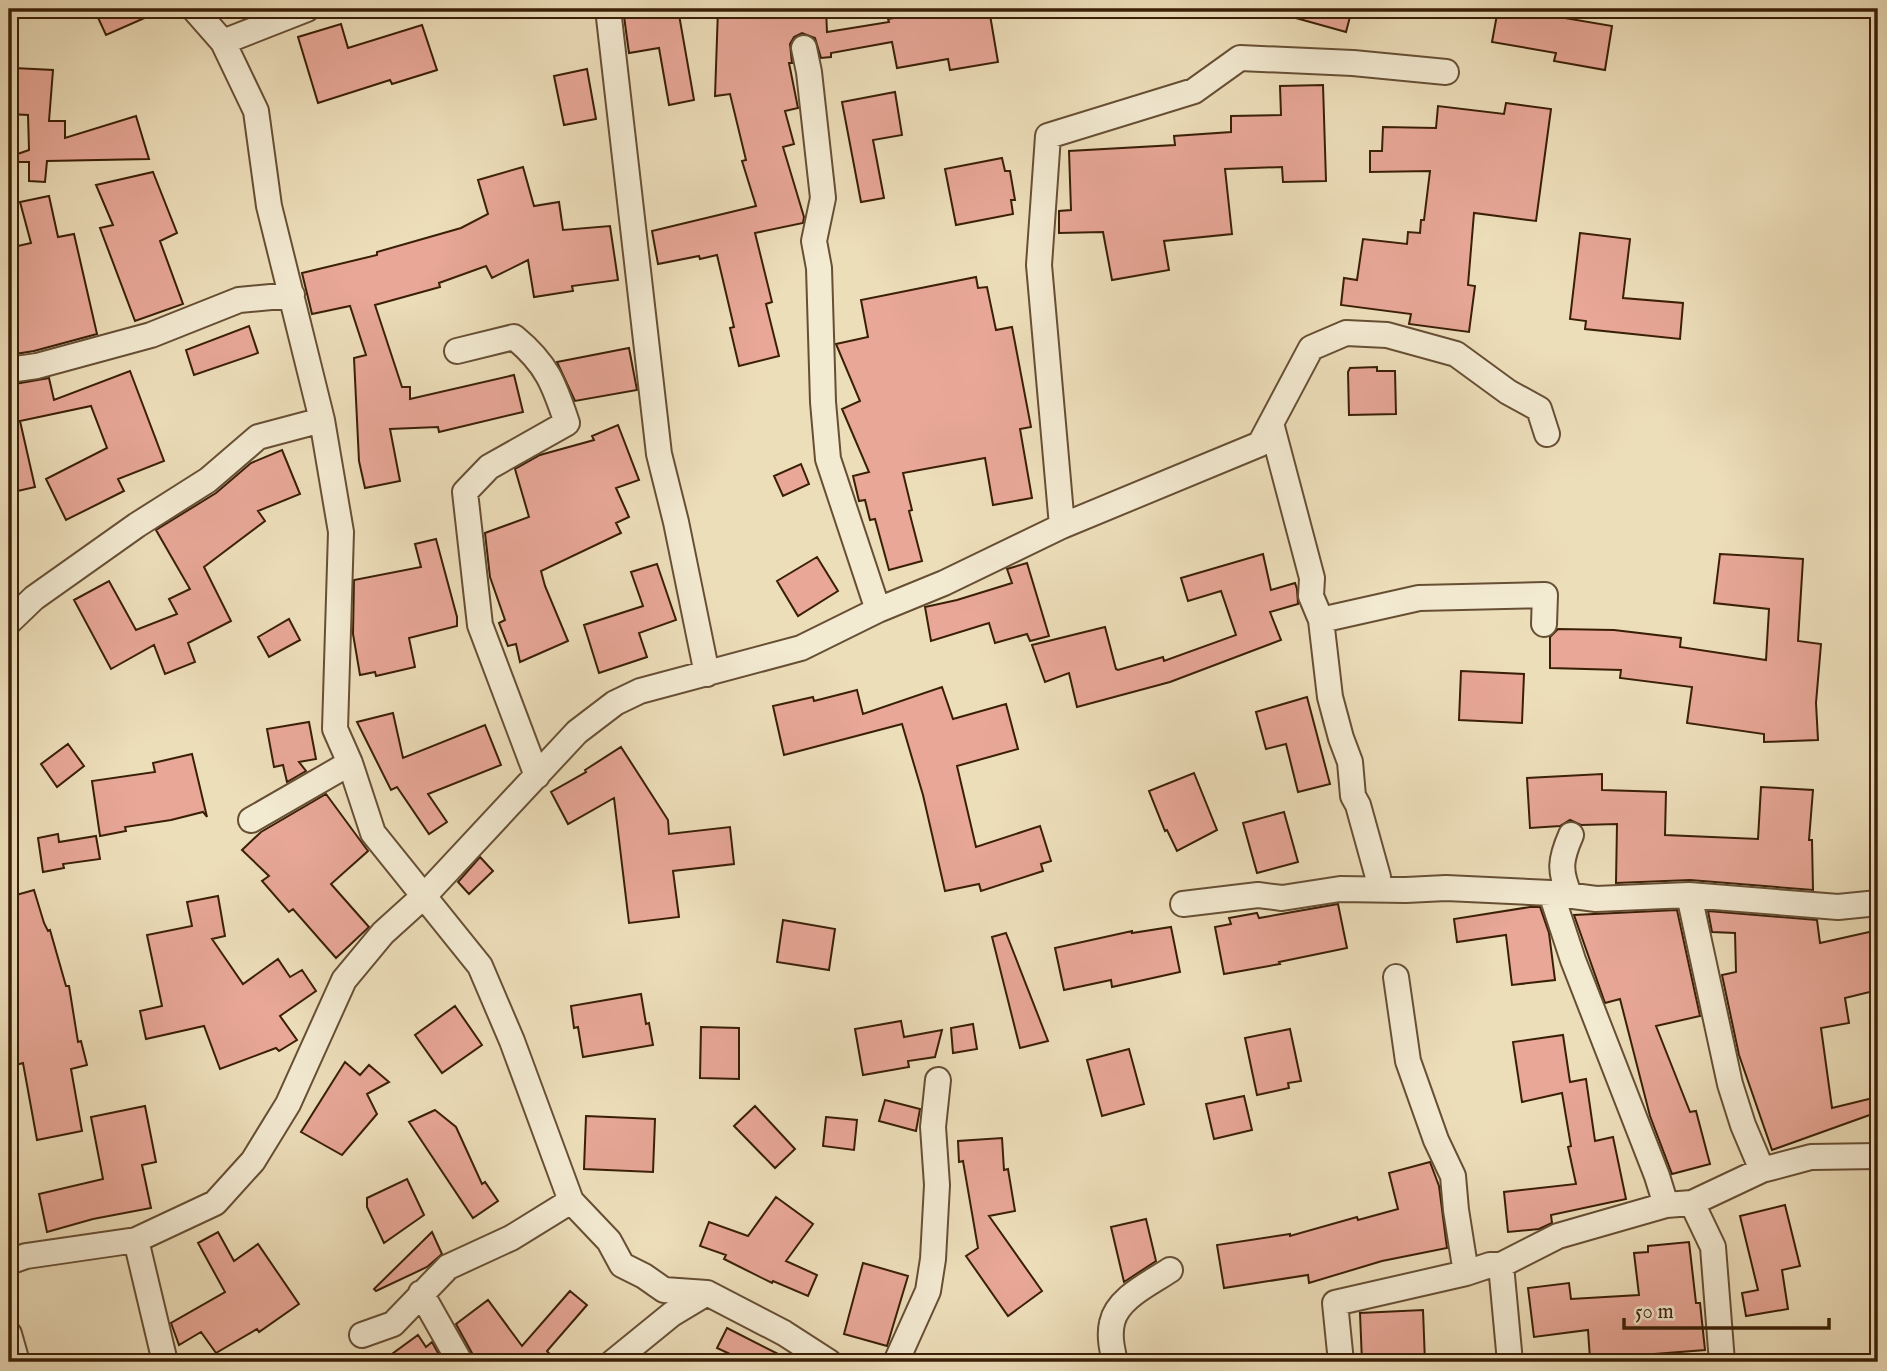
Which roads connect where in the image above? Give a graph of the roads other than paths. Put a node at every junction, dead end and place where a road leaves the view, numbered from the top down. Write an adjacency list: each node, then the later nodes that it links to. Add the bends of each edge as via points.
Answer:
1 (194, 9): 4 (street)
2 (307, 9): 4 (street)
3 (608, 9): 18 (street, via 659,454)
4 (223, 42): 7 (street, via 256,111 269,205)
5 (804, 48): 14 (street, via 823,198 814,241 828,459)
6 (1446, 72): 13 (street, via 1240,58 1194,91 1048,136 1039,265)
7 (292, 295): 9 (street, via 239,300 151,335); 10 (street)
8 (457, 351): 20 (street, via 514,337 535,354 555,386 567,423 489,467 465,492 480,625)
9 (9, 370)
10 (322, 420): 16 (street, via 258,437 208,480 34,597); 19 (street, via 341,532 335,729)
11 (1271, 423): 12 (street, via 1311,348 1346,333 1387,335 1456,354 1539,409); 13 (street, via 1260,444); 15 (street, via 1312,578 1311,596)
12 (1546, 435)
13 (1062, 526): 14 (street)
14 (878, 610): 18 (street, via 801,648)
15 (1321, 620): 17 (street, via 1419,598 1545,595); 23 (street, via 1329,697 1350,762 1353,796 1378,877)
16 (9, 622)
17 (1544, 624)
18 (707, 674): 20 (street, via 640,691 615,703 577,732)
19 (350, 763): 21 (street); 24 (street, via 373,833)
20 (537, 776): 24 (street)
21 (251, 820)
22 (1571, 835): 25 (street, via 1562,857)
23 (1377, 890): 25 (street, via 1446,888); 28 (street, via 1340,889)
24 (425, 895): 33 (street, via 480,966); 36 (street, via 383,933 344,980 288,1104 253,1161 215,1203)
25 (1560, 895): 26 (street, via 1597,900); 35 (street, via 1578,972)
26 (1689, 895): 27 (street, via 1838,908); 32 (street, via 1730,1084)
27 (1878, 903)
28 (1183, 904)
29 (1396, 978): 40 (street, via 1408,1061 1453,1176)
30 (938, 1080): 50 (street, via 933,1127 937,1185 933,1259 928,1291)
31 (1878, 1156): 32 (street, via 1811,1157)
32 (1762, 1170): 34 (street)
33 (571, 1201): 41 (street, via 511,1238 448,1267); 42 (street, via 608,1241 622,1265 664,1290)
34 (1692, 1203): 35 (street); 54 (street, via 1713,1247)
35 (1666, 1205): 38 (street, via 1558,1236)
36 (136, 1240): 37 (street); 46 (street)
37 (9, 1262)
38 (1501, 1265): 40 (street); 53 (street)
39 (1170, 1270): 51 (street, via 1126,1300 1112,1320)
40 (1466, 1273): 52 (street, via 1335,1303)
41 (421, 1293): 44 (street, via 393,1324); 47 (street)
42 (707, 1293): 48 (street, via 671,1314); 49 (street)
43 (9, 1334): 45 (street)
44 (362, 1335)
45 (17, 1362)
46 (165, 1362)
47 (460, 1362)
48 (613, 1362)
49 (829, 1362)
50 (896, 1362)
51 (1115, 1362)
52 (1341, 1362)
53 (1510, 1362)
54 (1722, 1362)

